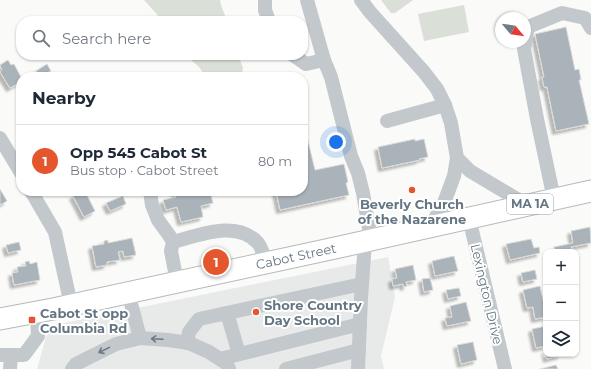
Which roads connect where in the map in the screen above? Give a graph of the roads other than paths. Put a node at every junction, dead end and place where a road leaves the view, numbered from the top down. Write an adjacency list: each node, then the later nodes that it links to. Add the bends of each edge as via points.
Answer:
1 (265, 0): 4 (street)
2 (306, 0): 7 (street)
3 (361, 0): 8 (street, via 437,88)
4 (267, 16)
5 (591, 28): 16 (street, via 585,18 562,13 528,27 524,49)
6 (300, 60): 7 (street, via 306,64)
7 (324, 60): 20 (street, via 363,193)
8 (445, 105): 9 (street); 11 (street)
9 (387, 121)
10 (0, 138): 12 (street)
11 (457, 158): 17 (street, via 470,171); 19 (street, via 454,176 444,203)
12 (16, 165)
13 (591, 191): 16 (highway, Cabot Street / MA 1A)
14 (34, 196): 26 (street, via 55,232)
15 (151, 196): 21 (street, via 158,220)
16 (554, 199): 17 (highway, Cabot Street / MA 1A)
17 (527, 205): 18 (highway, Cabot Street / MA 1A)
18 (469, 218): 19 (highway, Cabot Street / MA 1A); 40 (street, Lexington Drive)
19 (430, 227): 20 (highway, Cabot Street / MA 1A)
20 (368, 241): 22 (highway, Cabot Street / MA 1A); 24 (street)
21 (173, 242): 22 (street, via 220,230 238,231 258,244); 23 (street, via 171,251)
22 (267, 262): 23 (highway, Cabot Street / MA 1A)
23 (177, 282): 25 (highway, Cabot Street / MA 1A)
24 (362, 284): 28 (street); 30 (street)
25 (128, 292): 26 (highway, Cabot Street / MA 1A); 31 (street)
26 (71, 305): 27 (highway, Cabot Street / MA 1A)
27 (37, 312): 29 (highway, Cabot Street / MA 1A); 35 (street, via 38,336 24,356)
28 (227, 313): 32 (street, via 199,319 189,332); 34 (street)
29 (0, 320)
30 (360, 324): 33 (street); 34 (street)
31 (140, 338): 32 (street, one-way to 31); 37 (street, one-way to 37, via 116,344 76,364)
32 (187, 343): 36 (street, via 209,352)
33 (359, 350): 38 (street); 39 (street)
34 (239, 354): 36 (street)
35 (7, 360)
36 (225, 364)
37 (72, 369)
38 (286, 369)
39 (358, 369)
40 (505, 369)

